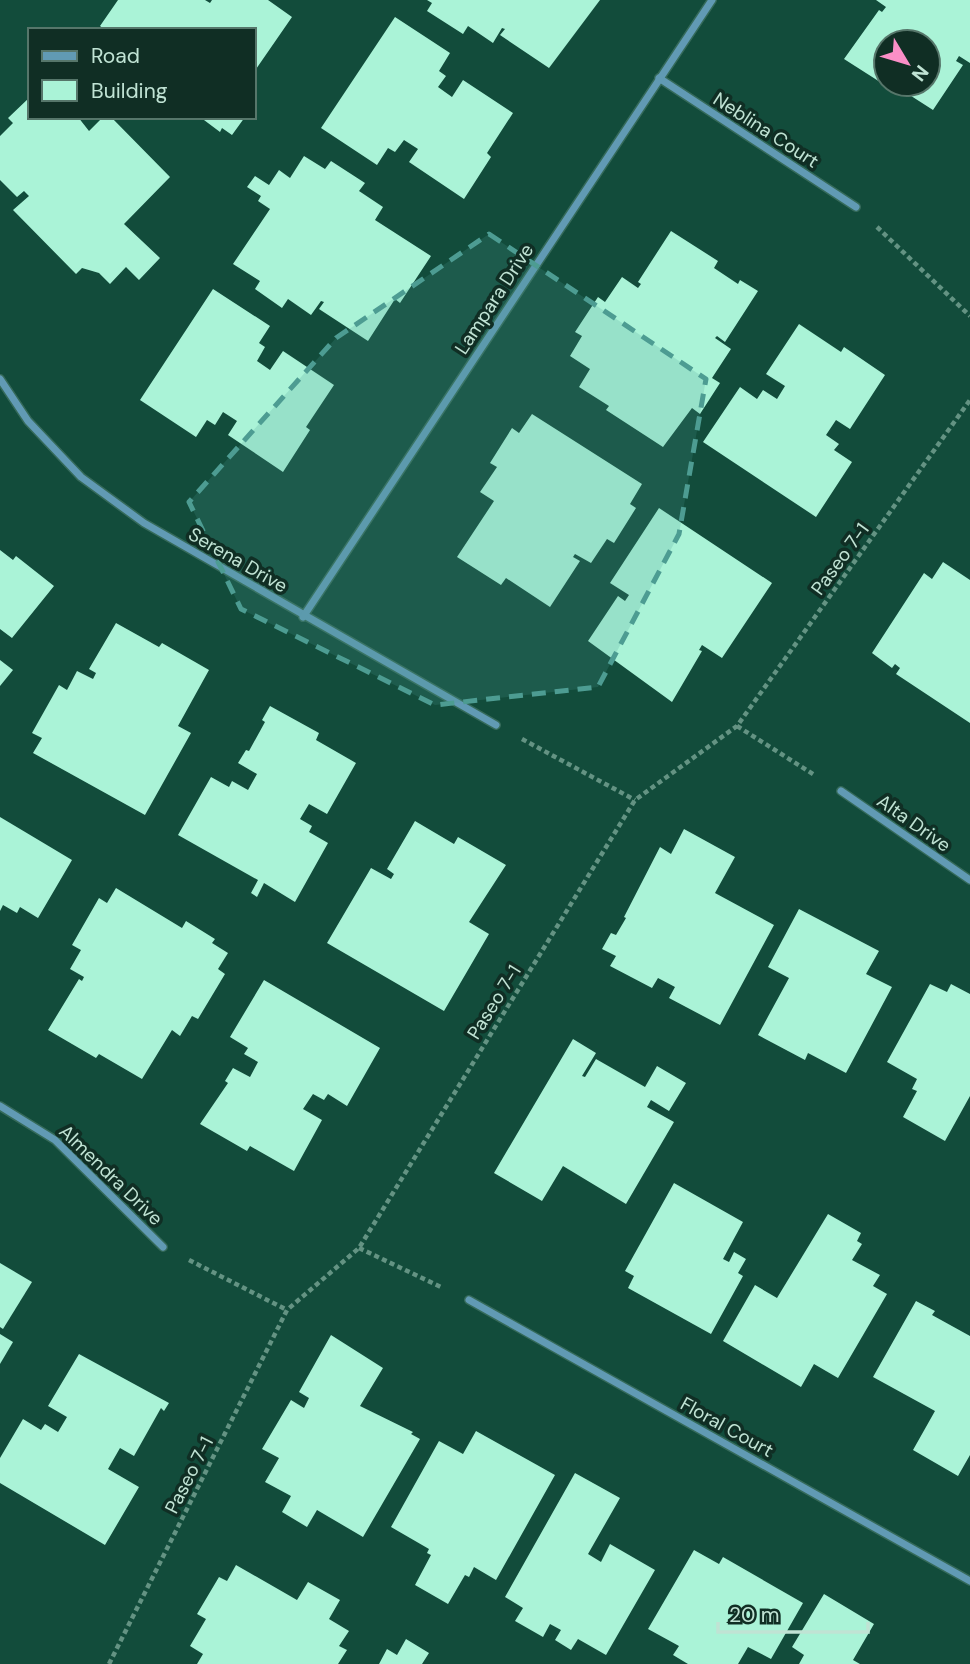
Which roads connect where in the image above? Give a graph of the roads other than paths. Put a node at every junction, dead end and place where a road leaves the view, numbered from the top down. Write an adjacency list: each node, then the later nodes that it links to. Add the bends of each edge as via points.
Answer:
1 (712, 0): 2 (street, Lampara Drive)
2 (659, 78): 3 (street, Neblina Court); 5 (street, Lampara Drive)
3 (856, 207)
4 (0, 379): 5 (street, Serena Drive, via 28,421 81,477 144,523)
5 (303, 617): 6 (street, Serena Drive)
6 (496, 725)
7 (841, 791): 8 (street, Alta Drive)
8 (970, 880)
9 (0, 1106): 10 (street, Almendra Drive, via 55,1140)
10 (163, 1247)
11 (469, 1300): 12 (street, Floral Court)
12 (970, 1581)

